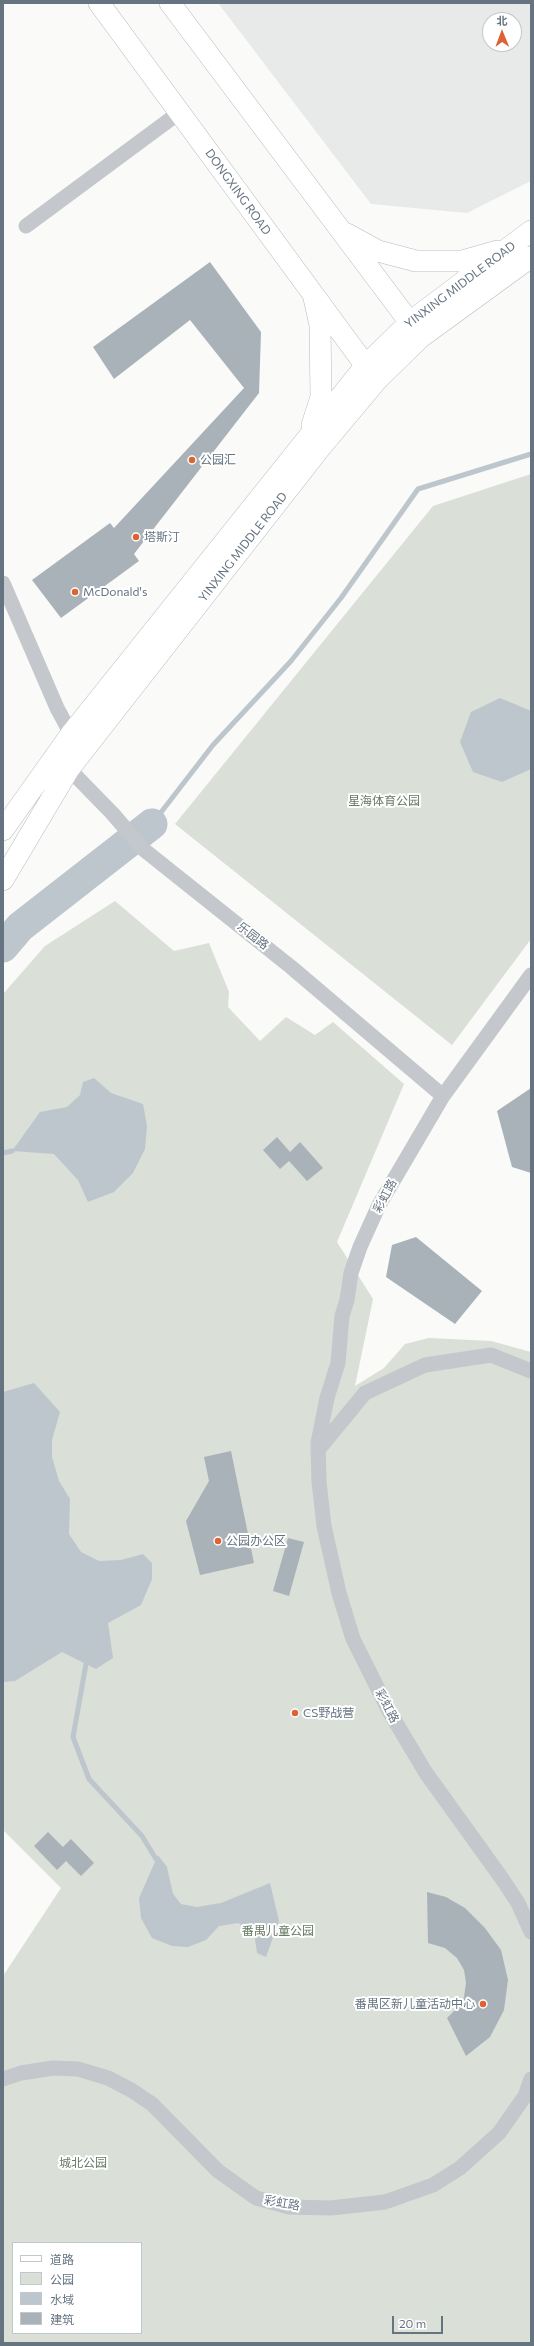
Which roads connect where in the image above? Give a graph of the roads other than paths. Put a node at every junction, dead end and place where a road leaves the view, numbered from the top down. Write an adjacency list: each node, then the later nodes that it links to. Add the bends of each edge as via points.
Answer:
1 (99, 3): 3 (street, DONGXING ROAD)
2 (170, 3): 5 (street)
3 (180, 112): 4 (street); 9 (street, DONGXING ROAD)
4 (26, 226)
5 (342, 231): 7 (street, via 378,251 416,261 462,261); 10 (street)
6 (531, 231): 7 (street, YINXING MIDDLE ROAD)
7 (508, 248): 10 (street, YINXING MIDDLE ROAD)
8 (531, 257): 10 (street, YINXING MIDDLE ROAD)
9 (312, 292): 11 (street, DONGXING ROAD); 12 (street, via 320,325 321,397)
10 (416, 329): 11 (street, YINXING MIDDLE ROAD)
11 (371, 373): 12 (street, YINXING MIDDLE ROAD); 15 (street, YINXING MIDDLE ROAD, via 320,448)
12 (308, 438): 14 (street, YINXING MIDDLE ROAD)
13 (3, 583): 14 (street, via 57,708)
14 (71, 734): 15 (street); 17 (street, YINXING MIDDLE ROAD)
15 (85, 748): 16 (street, YINXING MIDDLE ROAD)
16 (69, 769): 18 (street, YINXING MIDDLE ROAD); 20 (street, 乐园路, via 143,849 291,967)
17 (3, 830)
18 (3, 880)
19 (531, 976): 20 (street, 彩虹路)
20 (443, 1096): 22 (street, 彩虹路, via 379,1205 355,1260 342,1316 338,1363)
21 (531, 1371): 22 (street, via 491,1355 425,1365 365,1393)
22 (318, 1450): 23 (street, 彩虹路, via 324,1526 338,1593 353,1638 400,1730 448,1805 504,1880)
23 (531, 1932)
24 (3, 2079): 25 (street, 彩虹路, via 53,2068 78,2069 108,2078 152,2104 218,2171 256,2198 289,2206 331,2208 385,2202 433,2185 460,2168 499,2133 525,2096)
25 (531, 2079)

